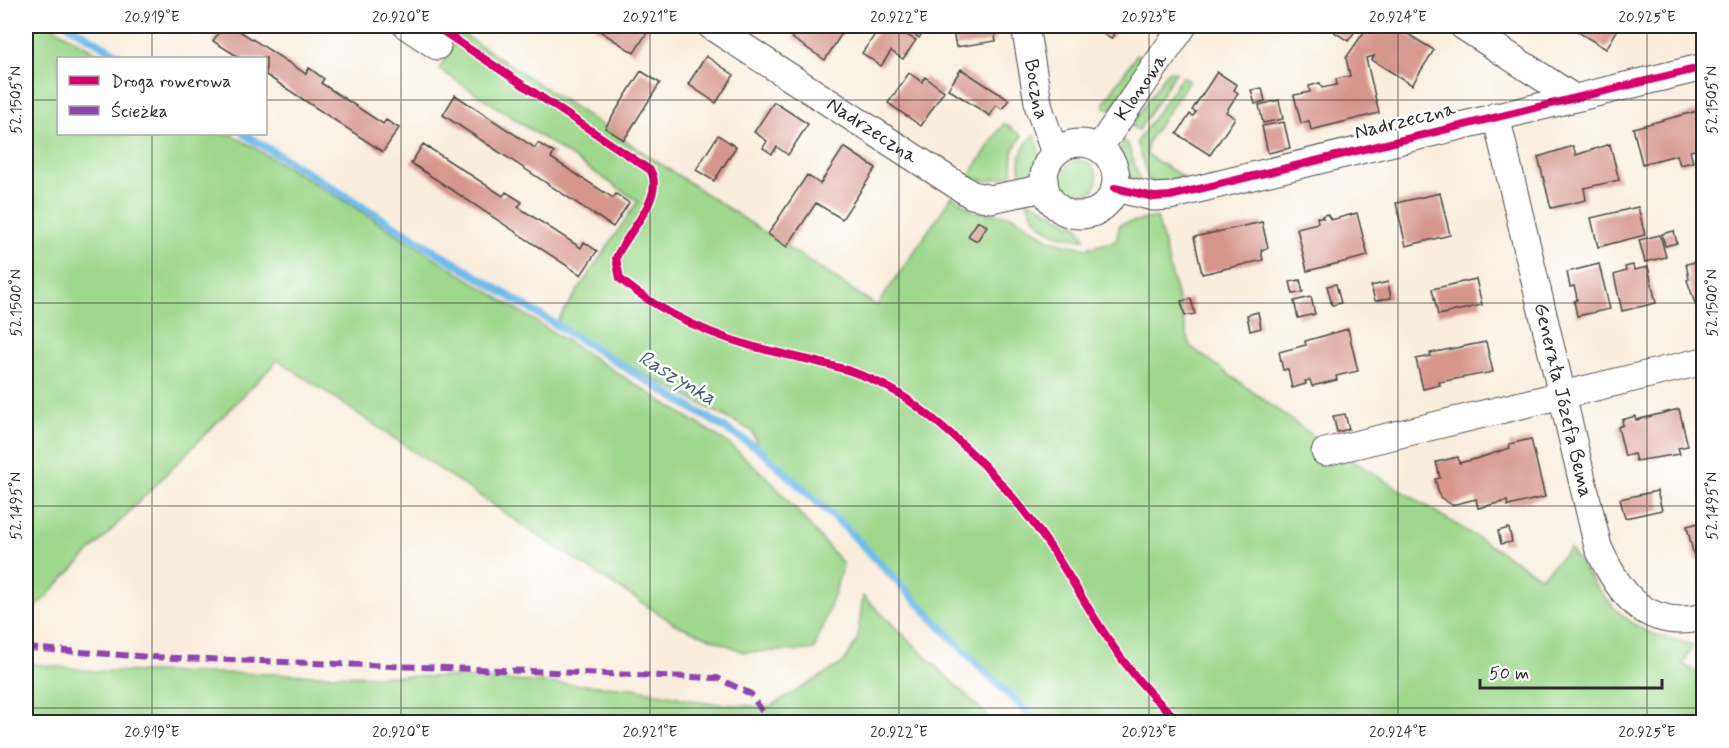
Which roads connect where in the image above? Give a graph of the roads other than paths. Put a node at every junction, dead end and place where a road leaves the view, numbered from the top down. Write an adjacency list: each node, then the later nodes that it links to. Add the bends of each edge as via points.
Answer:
1 (407, 26): 6 (street)
2 (711, 26): 12 (street, Nadrzeczna, via 972,195 991,199)
3 (1025, 26): 11 (street, Boczna, via 1039,108)
4 (1182, 26): 10 (street, Klonowa)
5 (1463, 26): 8 (street)
6 (437, 46)
7 (1704, 67): 8 (street, Nadrzeczna)
8 (1574, 98): 9 (street, Nadrzeczna)
9 (1496, 116): 13 (street, Nadrzeczna, via 1170,196 1154,197); 15 (street, Generała Józefa Bema)
10 (1099, 148): 11 (street, via 1076,143); 13 (street, via 1114,166)
11 (1055, 153): 12 (street, via 1045,169)
12 (1045, 188): 13 (street, via 1057,208 1079,216 1101,208)
13 (1115, 188)
14 (1704, 361): 15 (street)
15 (1561, 396): 16 (street); 17 (street, Generała Józefa Bema, via 1598,547 1611,576 1636,606 1650,614 1681,620)
16 (1325, 452)
17 (1704, 616)

